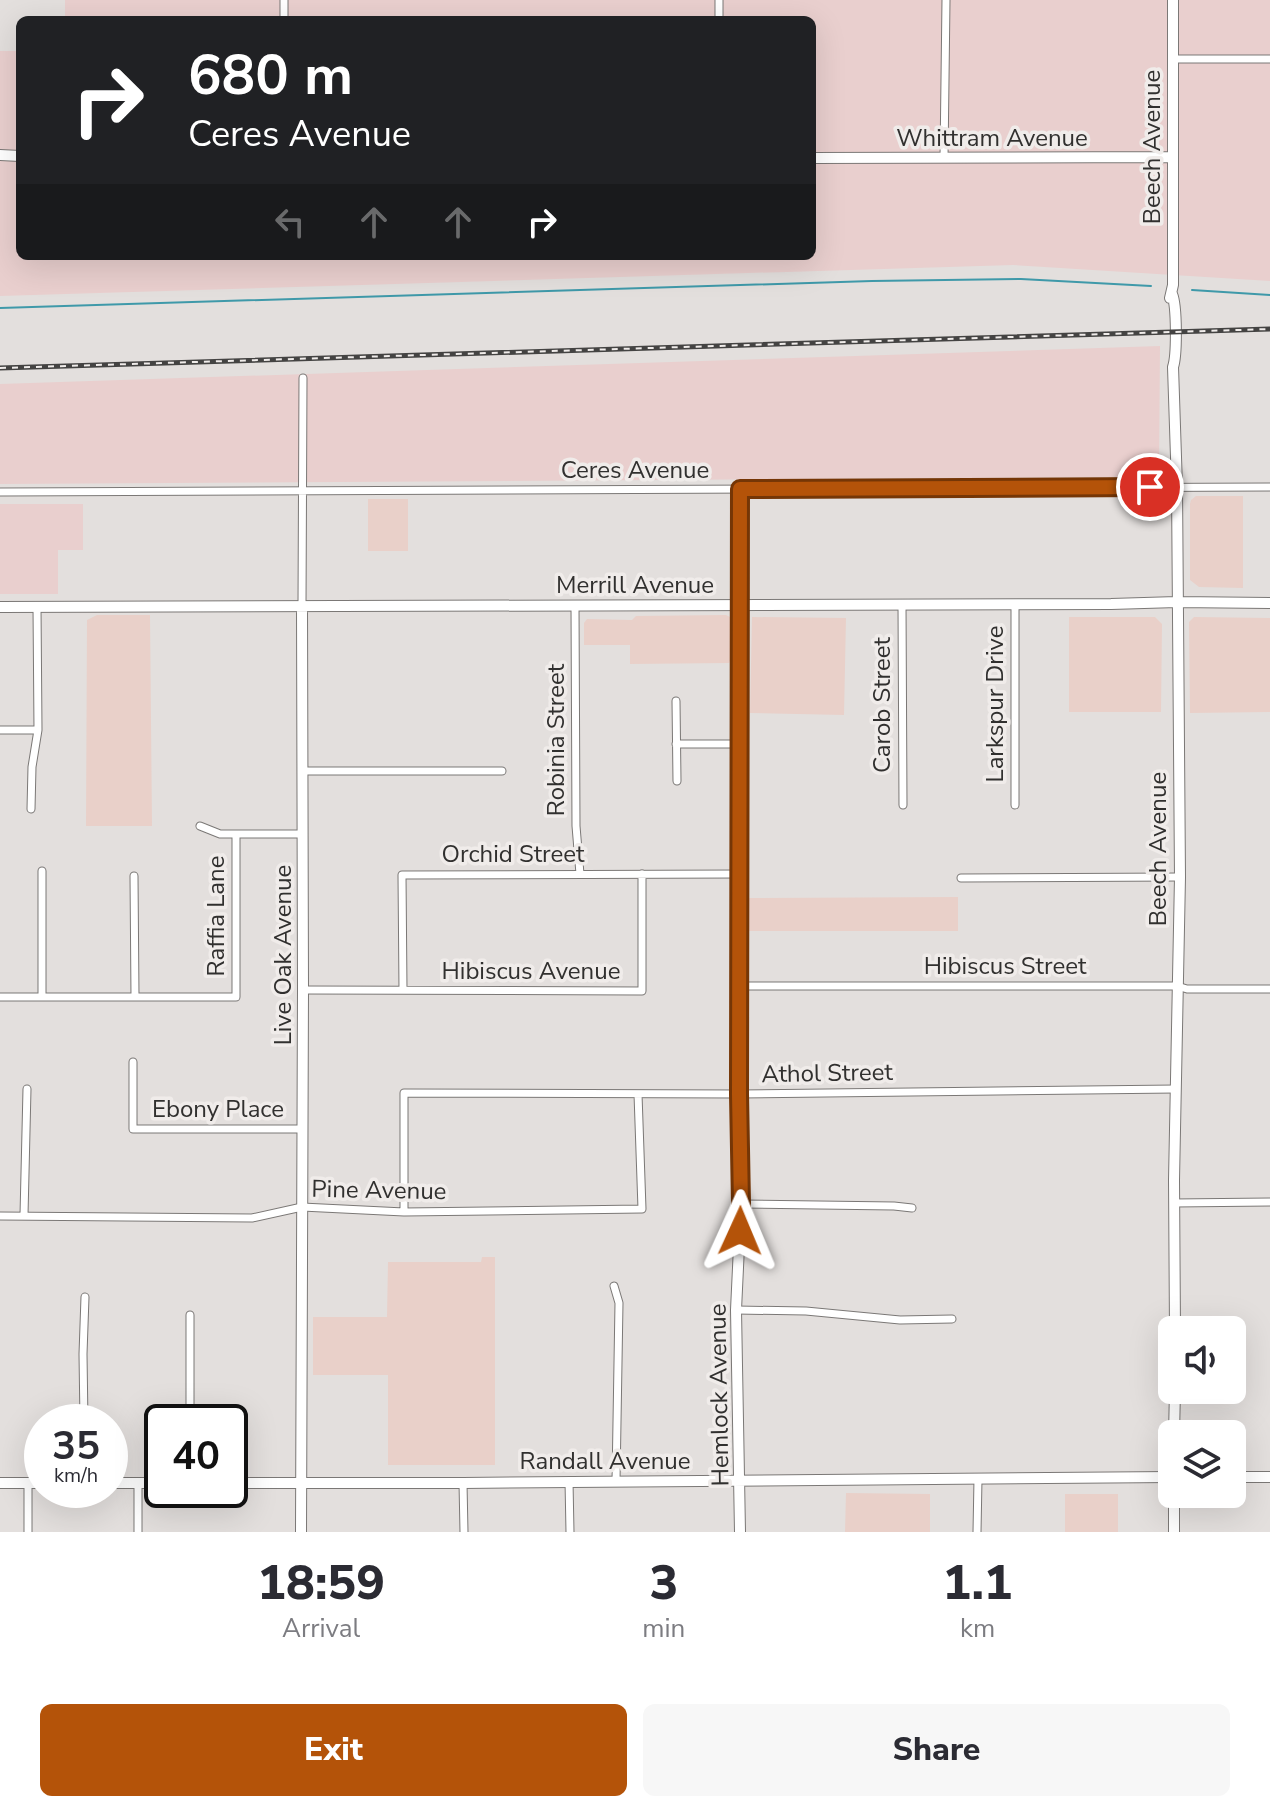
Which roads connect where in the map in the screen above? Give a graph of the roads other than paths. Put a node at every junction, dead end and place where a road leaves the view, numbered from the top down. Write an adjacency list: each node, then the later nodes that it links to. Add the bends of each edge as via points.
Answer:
1 (946, 0): 7 (street)
2 (1173, 0): 3 (street, Beech Avenue)
3 (1173, 59): 4 (street); 5 (street, Beech Avenue)
4 (1270, 59)
5 (1171, 157): 7 (street, Whittram Avenue); 9 (street, Beech Avenue)
6 (816, 158): 7 (street, Whittram Avenue)
7 (944, 158)
8 (303, 378): 12 (street, Live Oak Avenue)
9 (1177, 487): 10 (street, Ceres Avenue); 11 (street, Ceres Avenue); 14 (street, Beech Avenue)
10 (1270, 487)
11 (740, 489): 12 (street, Ceres Avenue); 19 (street, Hemlock Avenue)
12 (303, 491): 13 (street, Ceres Avenue); 20 (street, Live Oak Avenue)
13 (0, 492)
14 (1177, 602): 15 (street, Merrill Avenue); 17 (street, Merrill Avenue); 42 (street, Beech Avenue)
15 (1270, 603)
16 (902, 604): 17 (street, Merrill Avenue); 19 (street, Merrill Avenue); 31 (street, Carob Street)
17 (1015, 604): 32 (street, Larkspur Drive)
18 (575, 605): 19 (street, Merrill Avenue); 20 (street, Merrill Avenue); 38 (street, Robinia Street)
19 (740, 605): 27 (street, Hemlock Avenue)
20 (302, 606): 22 (street, Merrill Avenue); 28 (street, Live Oak Avenue)
21 (0, 607): 22 (street, Merrill Avenue)
22 (37, 607): 25 (street)
23 (676, 701): 26 (street)
24 (0, 730): 25 (street)
25 (38, 730): 33 (street)
26 (676, 744): 27 (street); 30 (street)
27 (739, 744): 40 (street, Hemlock Avenue)
28 (303, 771): 29 (street); 36 (street, Live Oak Avenue)
29 (502, 771)
30 (677, 781)
31 (903, 805)
32 (1015, 805)
33 (31, 809)
34 (200, 826): 35 (street)
35 (236, 834): 36 (street); 51 (street, Raffia Lane, via 236,997)
36 (302, 834): 47 (street, Live Oak Avenue)
37 (42, 871): 50 (street)
38 (580, 874): 39 (street, Orchid Street); 48 (street, Orchid Street, via 402,875)
39 (642, 874): 40 (street, Orchid Street); 48 (street, Hibiscus Avenue, via 642,991)
40 (739, 874): 44 (street, Hemlock Avenue)
41 (134, 876): 51 (street)
42 (1180, 877): 43 (street); 45 (street, Beech Avenue)
43 (961, 878)
44 (739, 986): 45 (street, Hibiscus Street); 56 (street, Hemlock Avenue)
45 (1177, 986): 46 (street, Hibiscus Street); 54 (street, Beech Avenue)
46 (1270, 989)
47 (303, 990): 48 (street, Hibiscus Avenue); 57 (street, Live Oak Avenue)
48 (403, 990)
49 (0, 997): 50 (street)
50 (42, 997): 51 (street)
51 (135, 997)
52 (133, 1062): 57 (street, Ebony Place, via 133,1129)
53 (27, 1089): 64 (street)
54 (1176, 1089): 56 (street, Athol Street); 59 (street, Beech Avenue)
55 (638, 1094): 56 (street, Athol Street); 63 (street, Athol Street, via 404,1093); 63 (street, Pine Avenue, via 642,1209)
56 (739, 1094): 60 (street, Hemlock Avenue)
57 (303, 1129): 61 (street, Live Oak Avenue)
58 (1270, 1202): 59 (street)
59 (1174, 1203): 70 (street, Beech Avenue)
60 (741, 1204): 62 (street); 68 (street, Hemlock Avenue)
61 (302, 1207): 63 (street, Pine Avenue); 64 (street, Pine Avenue, via 252,1218); 87 (street, Live Oak Avenue)
62 (912, 1208)
63 (404, 1212)
64 (24, 1215): 65 (street, Pine Avenue)
65 (0, 1216)
66 (614, 1286): 80 (street, via 619,1303)
67 (85, 1297): 72 (street)
68 (736, 1310): 71 (street); 78 (street, Hemlock Avenue)
69 (190, 1315): 73 (street)
70 (1175, 1316)
71 (952, 1319)
72 (84, 1404)
73 (190, 1404)
74 (1158, 1477): 77 (street, Randall Avenue)
75 (1246, 1477): 76 (street)
76 (1270, 1477)
77 (978, 1479): 78 (street, Randall Avenue); 97 (street)
78 (740, 1480): 80 (street, Randall Avenue); 96 (street, Hemlock Avenue)
79 (569, 1481): 80 (street, Randall Avenue); 88 (street, Randall Avenue); 95 (street)
80 (616, 1481)
81 (0, 1483): 82 (street)
82 (24, 1483)
83 (128, 1483): 84 (street)
84 (138, 1483): 85 (street); 92 (street)
85 (144, 1483)
86 (248, 1483): 87 (street, Randall Avenue)
87 (301, 1483): 88 (street, Randall Avenue); 93 (street, Live Oak Avenue)
88 (463, 1483): 94 (street)
89 (28, 1508): 91 (street)
90 (1174, 1508): 98 (street)
91 (28, 1532)
92 (138, 1532)
93 (301, 1532)
94 (464, 1532)
95 (570, 1532)
96 (740, 1532)
97 (977, 1532)
98 (1174, 1532)

